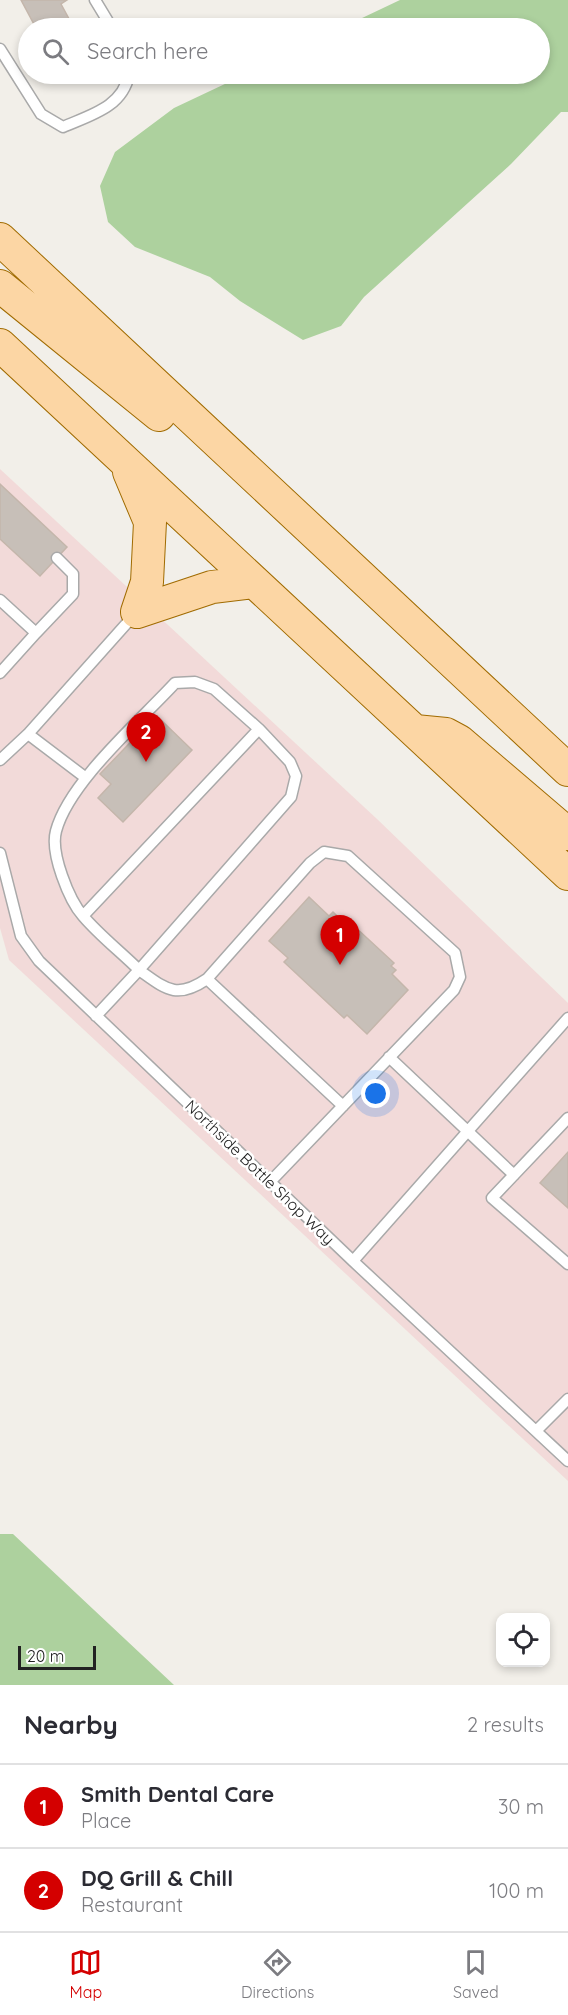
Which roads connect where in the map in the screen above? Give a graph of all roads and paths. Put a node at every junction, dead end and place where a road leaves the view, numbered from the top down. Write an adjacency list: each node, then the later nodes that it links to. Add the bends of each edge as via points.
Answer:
1 (95, 0): 2 (lane)
2 (106, 18)
3 (0, 49): 4 (lane)
4 (18, 78)
5 (22, 84): 6 (lane, via 41,114 63,127 103,110 126,90)
6 (127, 84)
7 (0, 239): 11 (main road)
8 (0, 286): 11 (main road, via 161,417)
9 (0, 345): 10 (main road)
10 (124, 460): 13 (main road); 15 (main road, via 150,522 147,582)
11 (239, 464): 22 (main road)
12 (57, 558): 16 (lane, via 73,574 73,594)
13 (253, 582): 15 (main road, via 212,587); 19 (main road)
14 (0, 600): 16 (lane)
15 (137, 612): 20 (lane)
16 (36, 633): 17 (lane)
17 (0, 673)
18 (259, 729): 23 (lane, via 214,689 195,681 175,683); 27 (lane); 28 (lane, via 293,769 296,776 291,797)
19 (414, 731): 24 (main road, via 446,734 459,741); 26 (main road)
20 (28, 734): 21 (lane); 23 (lane)
21 (0, 760)
22 (568, 770)
23 (86, 778): 27 (lane, via 55,833 58,863 69,896)
24 (568, 834)
25 (0, 853): 30 (lane, Northside Bottle Shop Way, via 21,936 39,962)
26 (568, 874)
27 (83, 916): 28 (lane)
28 (139, 970): 29 (lane, via 165,989 190,990); 30 (lane)
29 (207, 979): 32 (lane, via 310,863 324,852 348,856 455,953 460,977 454,990); 33 (lane)
30 (96, 1016): 37 (lane, Northside Bottle Shop Way)
31 (568, 1018): 35 (lane)
32 (389, 1058): 33 (lane); 35 (lane)
33 (343, 1106): 37 (lane)
34 (568, 1118): 36 (lane)
35 (467, 1132): 36 (lane); 38 (lane)
36 (514, 1175): 39 (lane, via 492,1198)
37 (270, 1182): 38 (lane, Northside Bottle Shop Way)
38 (352, 1261): 41 (lane, Northside Bottle Shop Way)
39 (568, 1264)
40 (568, 1399): 41 (lane)
41 (536, 1431): 42 (lane, Northside Bottle Shop Way)
42 (568, 1461)

